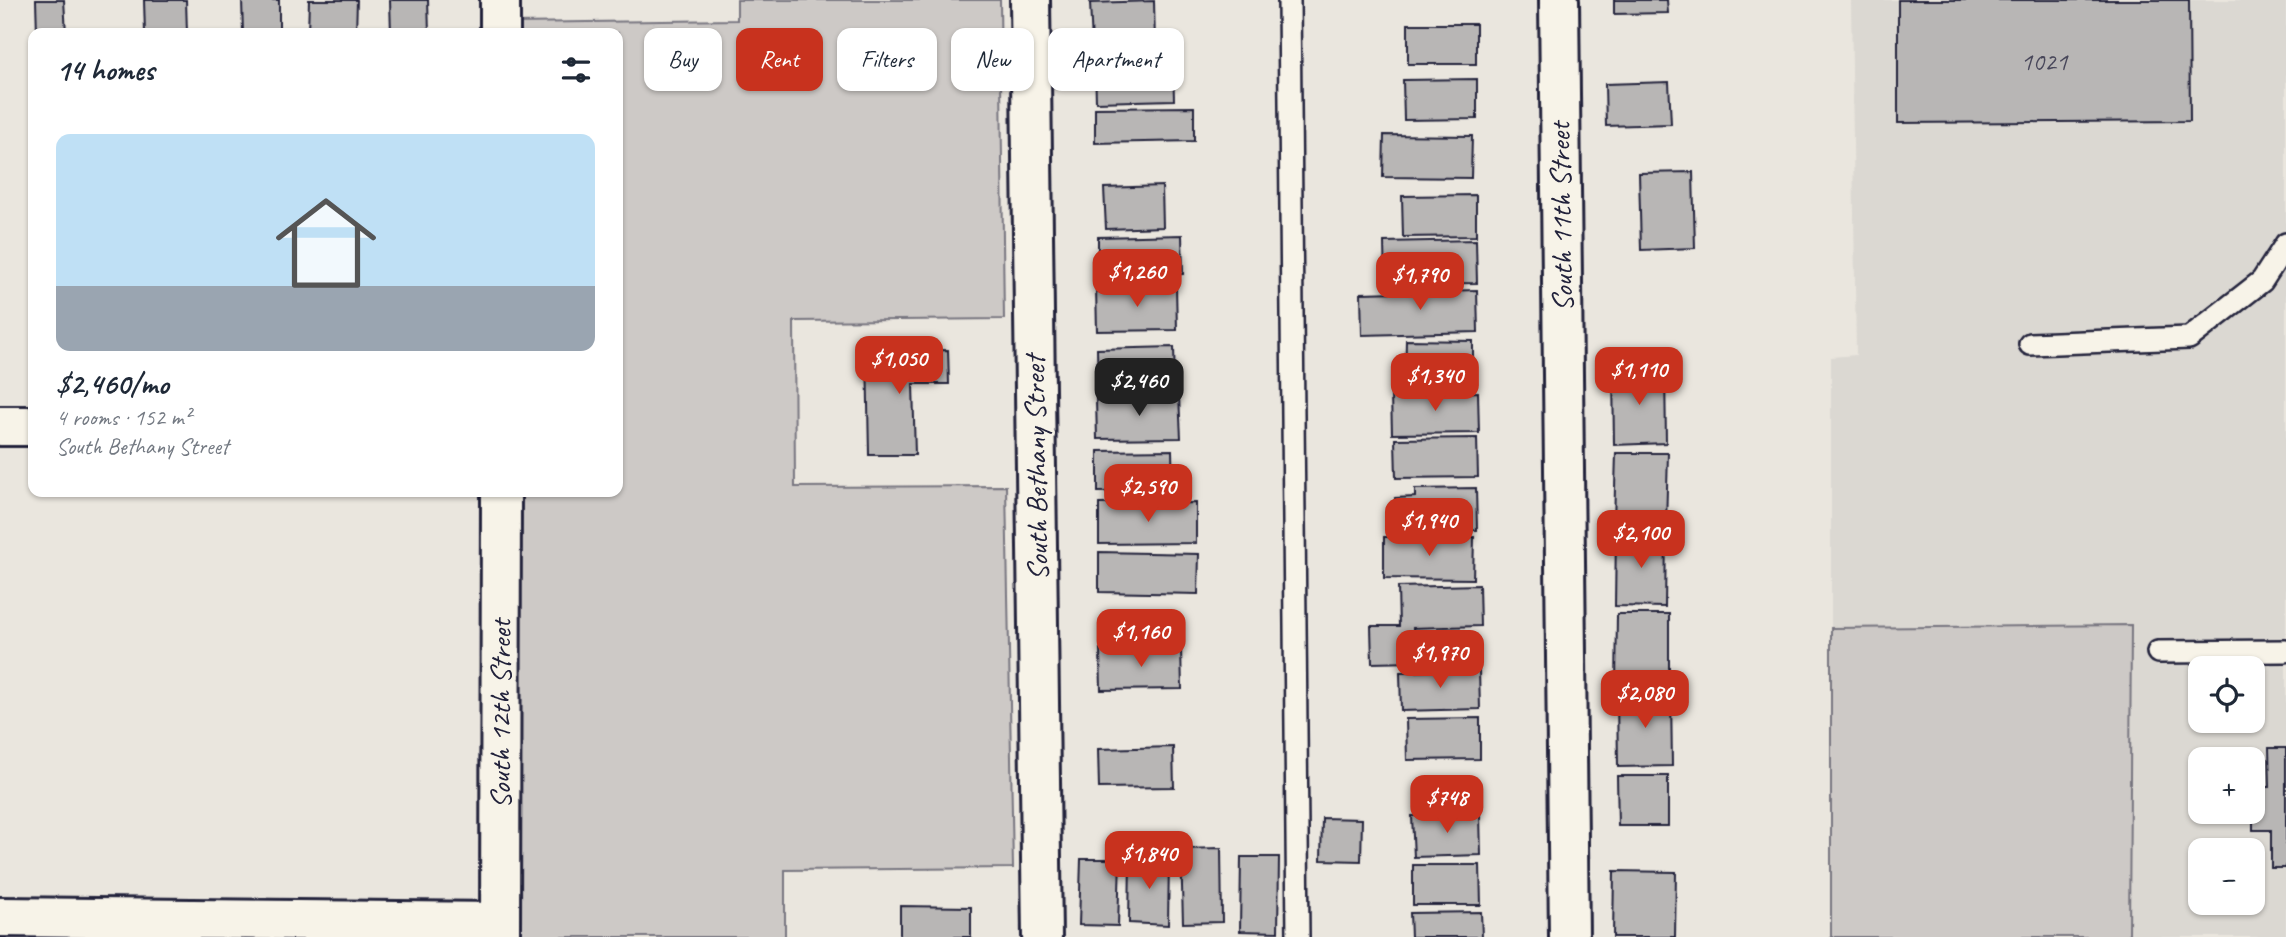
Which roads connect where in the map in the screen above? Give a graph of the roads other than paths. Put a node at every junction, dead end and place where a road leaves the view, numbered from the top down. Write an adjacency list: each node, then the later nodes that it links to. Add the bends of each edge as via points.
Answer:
1 (500, 0): 5 (street)
2 (1030, 0): 15 (street, South Bethany Street)
3 (1289, 0): 16 (lane)
4 (1559, 0): 17 (street, South 11th Street)
5 (500, 28)
6 (2286, 244): 7 (lane, via 2262,281 2189,338)
7 (2029, 344)
8 (0, 426): 9 (street)
9 (28, 426)
10 (501, 497): 14 (street, South 12th Street)
11 (2286, 651): 12 (lane)
12 (2158, 652)
13 (0, 917): 14 (street)
14 (500, 930)
15 (1042, 937)
16 (1298, 937)
17 (1569, 937)

